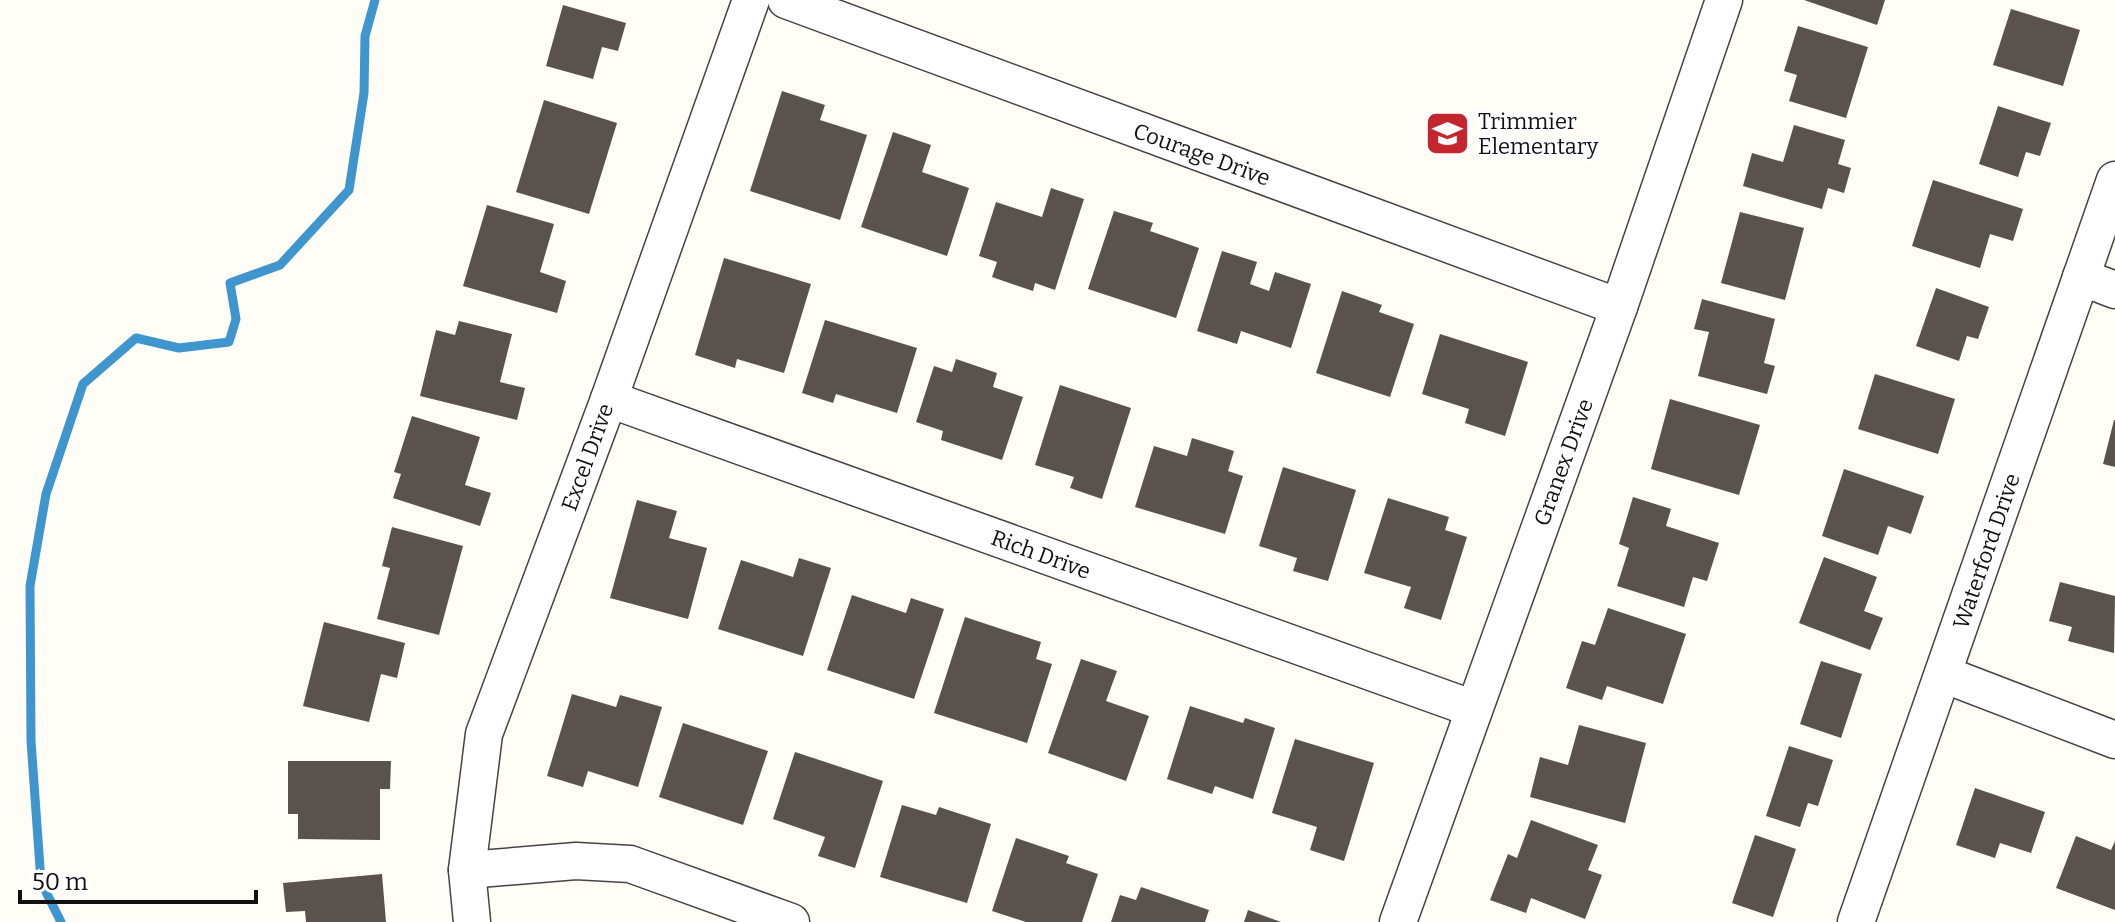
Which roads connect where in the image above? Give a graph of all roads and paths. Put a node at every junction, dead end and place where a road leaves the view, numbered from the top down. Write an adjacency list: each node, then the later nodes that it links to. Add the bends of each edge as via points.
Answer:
1 (751, 0): 8 (street, Excel Drive)
2 (786, 0): 7 (street, Courage Drive)
3 (1724, 0): 7 (street, Granex Drive)
4 (2115, 180): 5 (street, Waterford Drive)
5 (2081, 277): 6 (street); 9 (street, Waterford Drive)
6 (2115, 290)
7 (1619, 307): 10 (street, Granex Drive)
8 (609, 399): 10 (street, Rich Drive); 12 (street, Excel Drive, via 484,734)
9 (1943, 674): 11 (street); 16 (street, Waterford Drive)
10 (1474, 709): 15 (street, Granex Drive)
11 (2115, 740)
12 (467, 870): 13 (street, Excel Drive); 14 (street, via 576,861 630,864)
13 (472, 922)
14 (791, 922)
15 (1398, 922)
16 (1856, 922)

